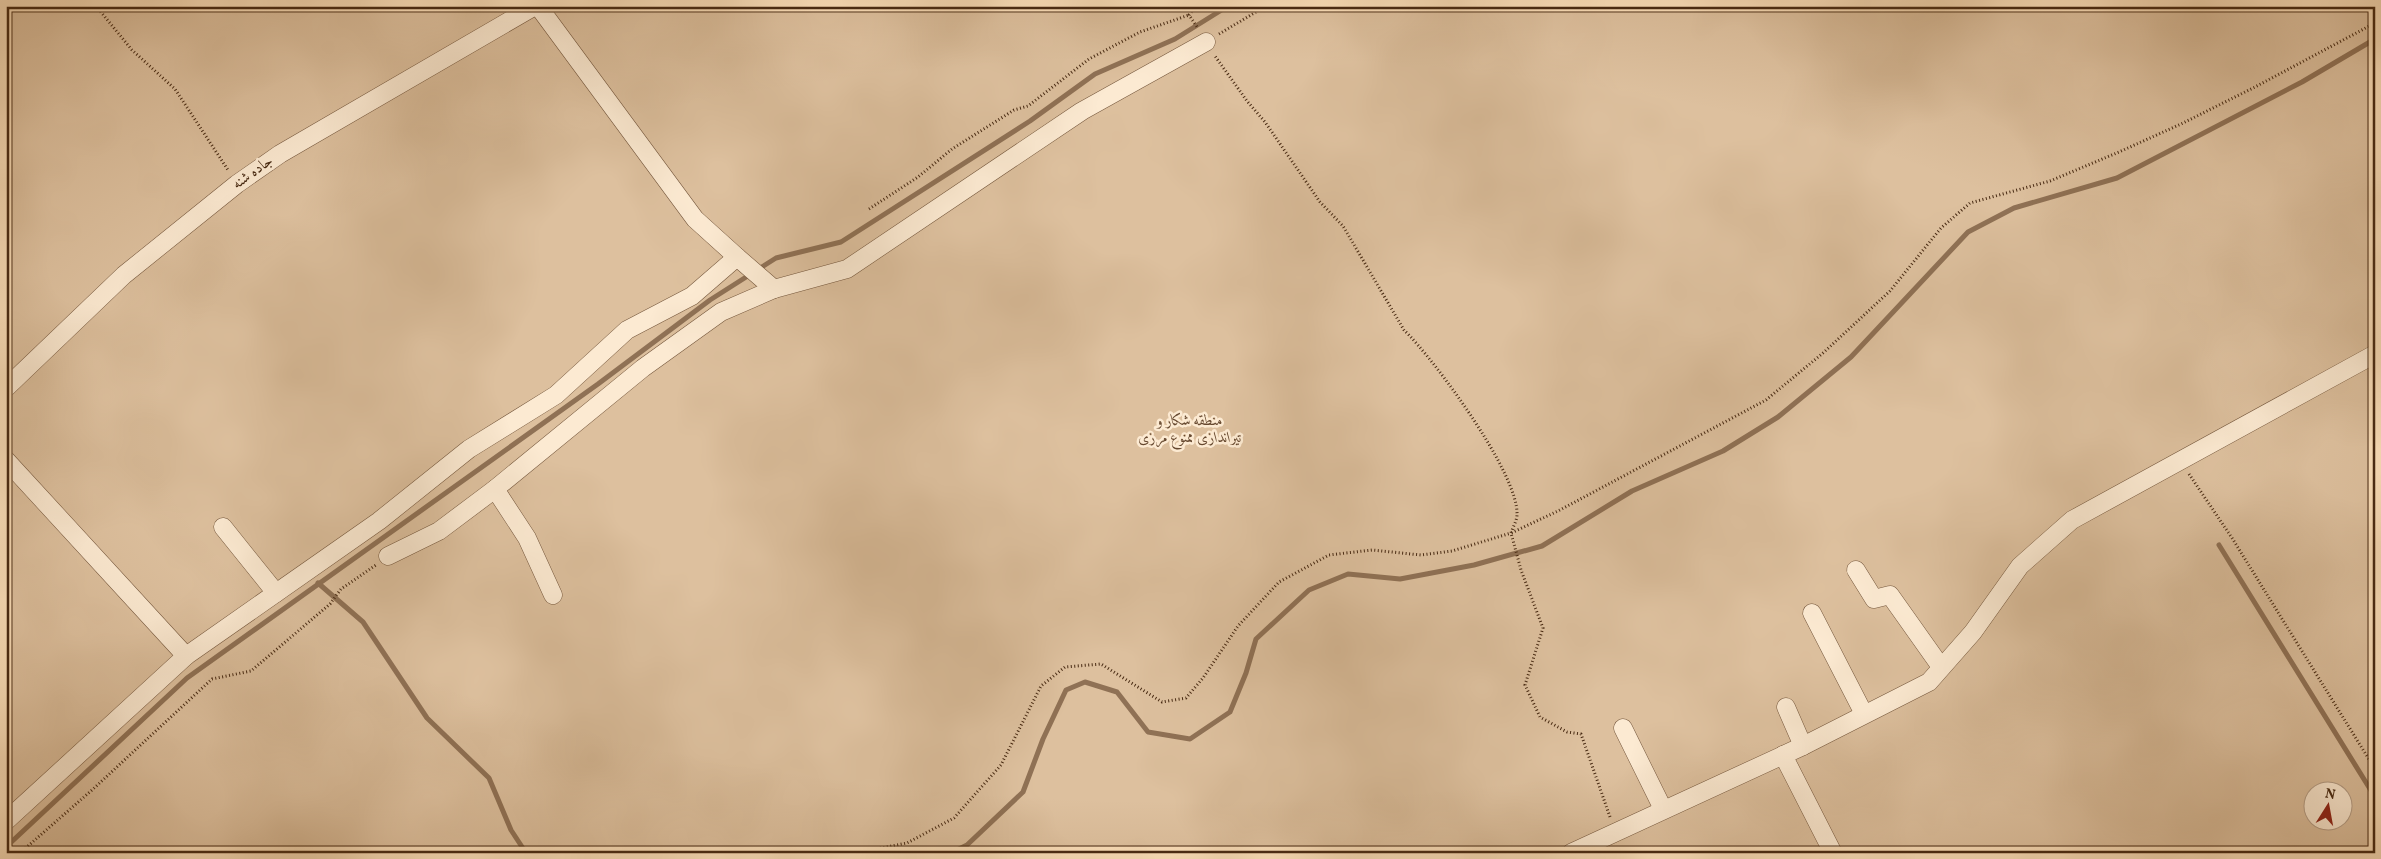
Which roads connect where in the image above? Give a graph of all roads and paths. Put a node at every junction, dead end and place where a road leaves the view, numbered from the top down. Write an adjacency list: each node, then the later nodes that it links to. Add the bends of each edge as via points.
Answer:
1 (96, 6): 7 (path, via 132,50 175,89)
2 (537, 6): 7 (street, جاده شنه, via 280,154); 9 (street, via 695,219)
3 (1196, 6): 8 (path, via 1190,17 1140,32 1089,58 1028,106 1014,110 952,149 918,177)
4 (1266, 6): 6 (path)
5 (2375, 23): 17 (path, via 2239,95 2119,152 2050,180 1970,203 1941,228 1890,291 1766,400)
6 (1206, 42): 10 (street, via 1082,111 847,269); 17 (path, via 1320,202 1343,226 1404,330 1469,413 1510,483 1517,515)
7 (237, 184): 12 (street, جاده شنه, via 124,275)
8 (869, 208)
9 (742, 261): 10 (street); 20 (street, via 692,296 627,330 556,395 469,449 379,521)
10 (768, 284): 15 (street, via 713,318 644,368)
11 (2375, 354): 14 (street)
12 (6, 388)
13 (6, 460): 23 (street)
14 (2181, 461): 24 (street, via 2072,520 2020,566 1973,632); 30 (path)
15 (495, 489): 18 (street, via 439,531); 21 (street, via 527,538)
16 (224, 527): 20 (street)
17 (1511, 533): 33 (path, via 1543,628 1525,685 1540,717 1567,732 1581,734); 35 (path, via 1452,551 1421,555 1372,550 1328,555 1278,582 1238,626 1186,698 1162,702 1101,664 1064,667 1041,686 1001,765 954,818 907,843)
18 (388, 556): 34 (path, via 341,589 330,604 251,671 212,680)
19 (1856, 570): 24 (street, via 1874,600 1890,594)
20 (276, 593): 23 (street)
21 (553, 595)
22 (1812, 613): 26 (street)
23 (186, 656): 32 (street)
24 (1941, 667): 26 (street, via 1928,682)
25 (1786, 707): 28 (street)
26 (1864, 714): 28 (street)
27 (1623, 728): 31 (street)
28 (1803, 746): 29 (street)
29 (1783, 755): 31 (street); 37 (street)
30 (2375, 769)
31 (1663, 809): 33 (street)
32 (6, 821)
33 (1615, 831): 36 (street)
34 (20, 853)
35 (856, 853)
36 (1571, 853)
37 (1833, 853)

